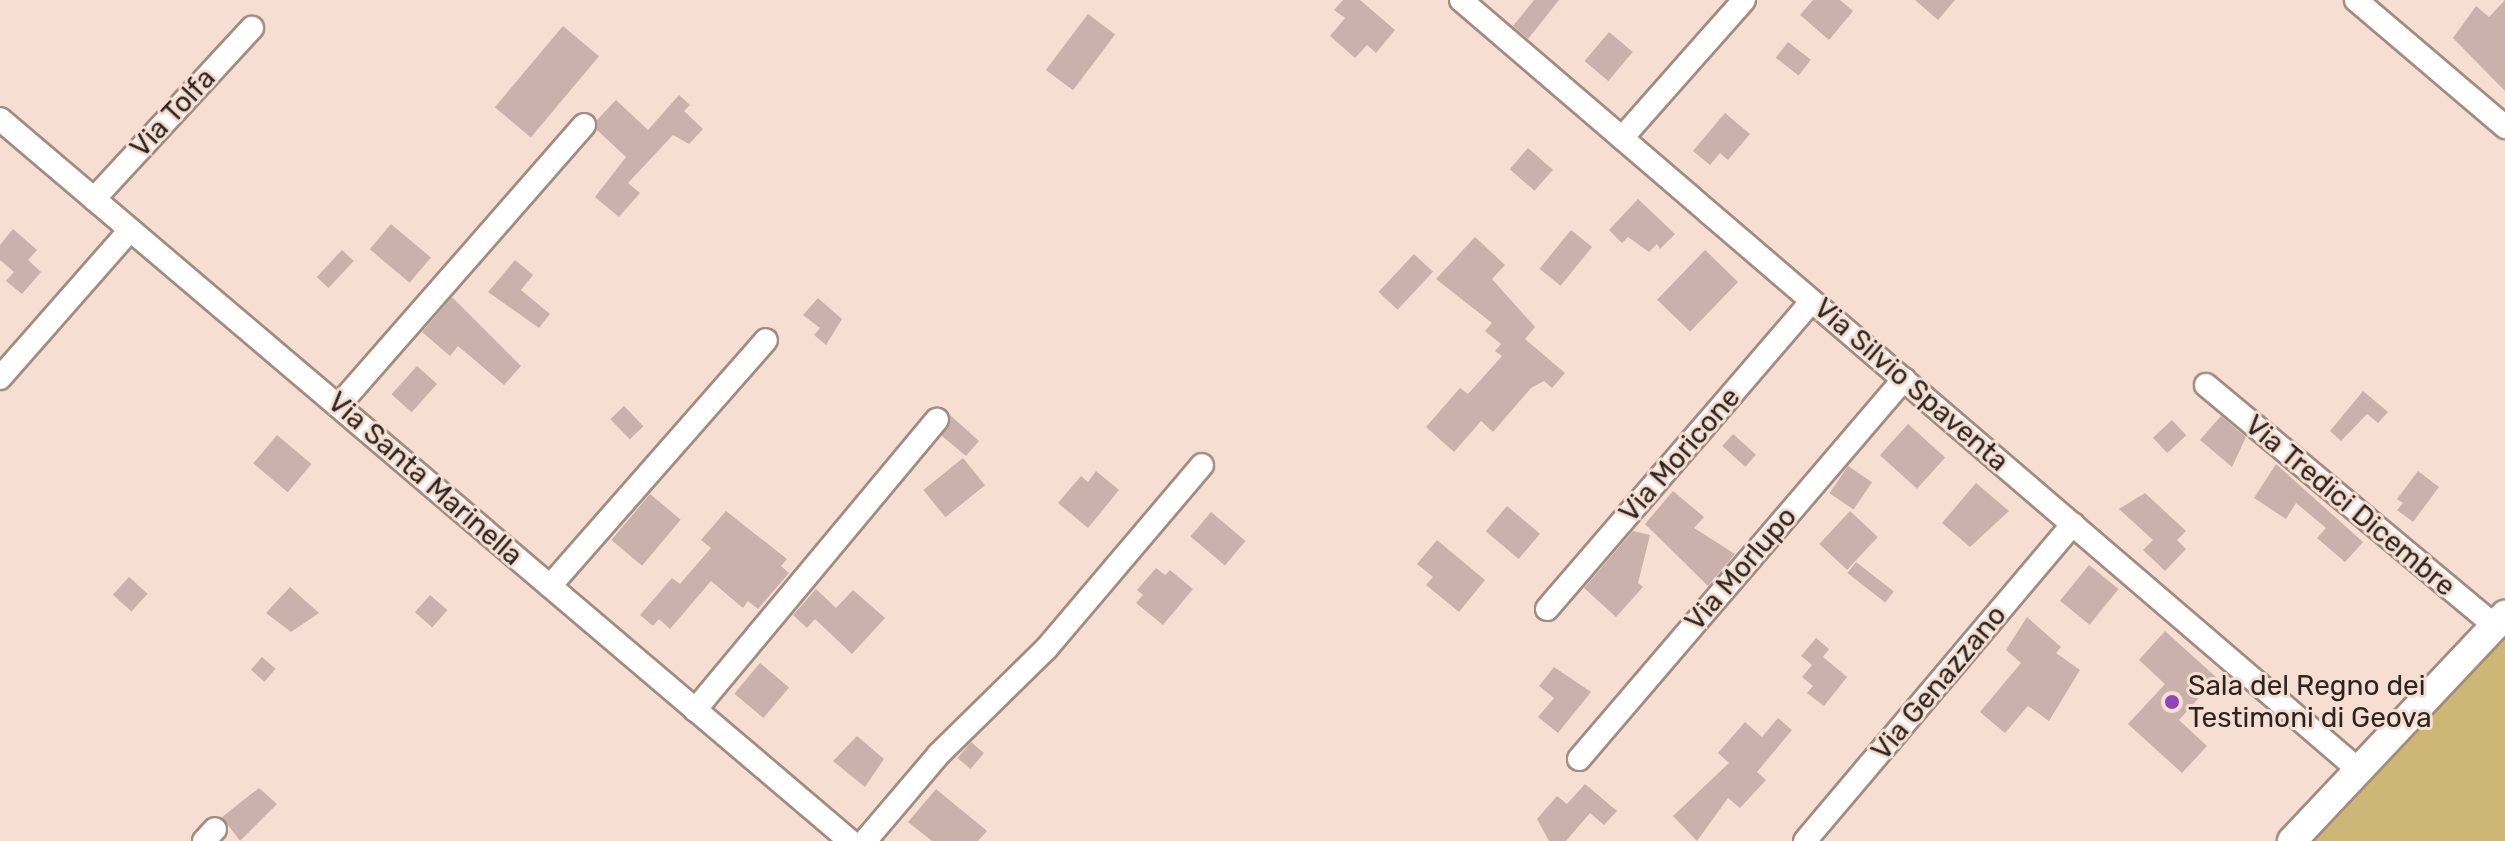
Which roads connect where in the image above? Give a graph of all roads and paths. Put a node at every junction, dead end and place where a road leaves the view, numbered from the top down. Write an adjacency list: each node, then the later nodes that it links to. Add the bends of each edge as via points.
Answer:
1 (1744, 0): 8 (street)
2 (2356, 0): 7 (street)
3 (1471, 3): 8 (street, Via Silvio Spaventa)
4 (252, 28): 9 (street, Via Tolfa)
5 (0, 119): 9 (street, Via Santa Marinella)
6 (584, 125): 16 (street)
7 (2505, 127)
8 (1622, 138): 11 (street, Via Silvio Spaventa)
9 (94, 199): 10 (street, Via Santa Marinella)
10 (130, 230): 13 (street); 16 (street, Via Santa Marinella)
11 (1812, 301): 14 (street, Via Silvio Spaventa); 21 (street, Via Moricone)
12 (766, 340): 20 (street)
13 (0, 378)
14 (1904, 379): 19 (street, Via Silvio Spaventa); 24 (street, Via Morlupo)
15 (2206, 385): 22 (street, Via Tredici Dicembre)
16 (339, 405): 20 (street, Via Santa Marinella)
17 (937, 420): 23 (street)
18 (1202, 465): 27 (street, via 1046,649 939,754)
19 (2073, 524): 25 (street, Via Silvio Spaventa); 28 (street, Via Genazzano)
20 (550, 586): 23 (street, Via Santa Marinella)
21 (1547, 609)
22 (2500, 621): 25 (main road)
23 (695, 710): 26 (street, Via Santa Marinella)
24 (1579, 759)
25 (2360, 771): 29 (main road)
26 (850, 841)
27 (865, 841)
28 (1805, 841)
29 (2292, 841)

